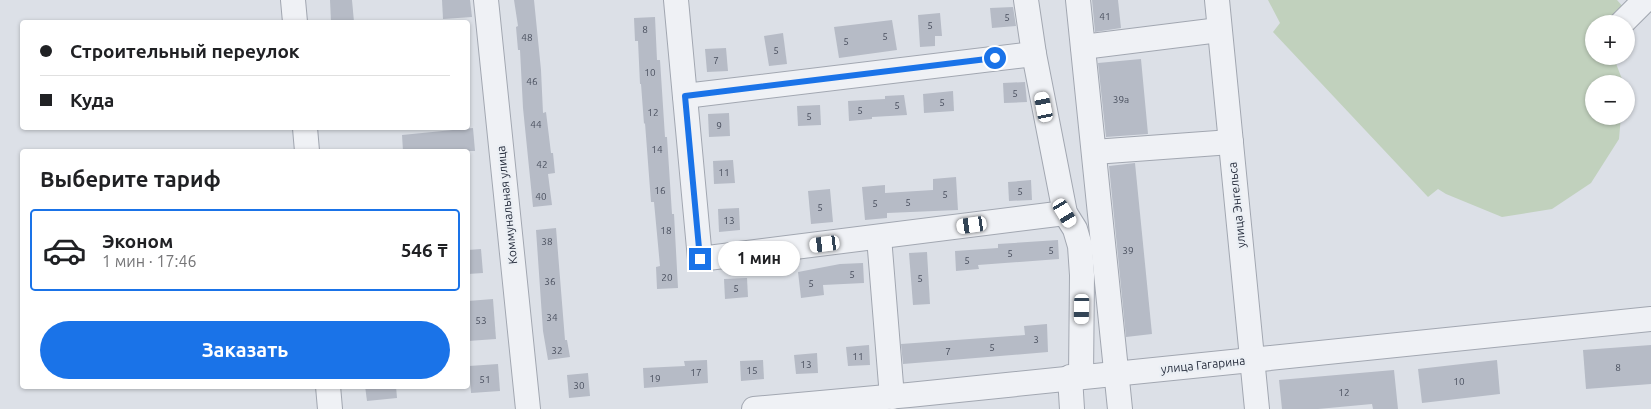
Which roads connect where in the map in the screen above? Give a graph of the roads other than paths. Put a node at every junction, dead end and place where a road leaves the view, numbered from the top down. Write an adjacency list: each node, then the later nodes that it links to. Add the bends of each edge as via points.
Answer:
1 (293, 0): 9 (street)
2 (486, 0): 27 (street, Коммунальная улица)
3 (676, 0): 13 (street)
4 (1026, 0): 12 (street)
5 (1078, 0): 11 (street)
6 (1216, 0): 10 (street, улица Энгельса)
7 (1645, 0): 8 (street)
8 (1630, 15)
9 (295, 20)
10 (1220, 30): 11 (street); 15 (street, улица Энгельса)
11 (1083, 47): 17 (street)
12 (1034, 54): 13 (street); 18 (street)
13 (685, 96): 19 (street, via 700,259)
14 (305, 130): 16 (street)
15 (1231, 142): 17 (street); 21 (street, улица Энгельса)
16 (307, 149)
17 (1094, 152): 22 (street)
18 (1065, 213): 19 (street); 23 (street, via 1080,246 1082,275)
19 (879, 237): 25 (street)
20 (1651, 319): 21 (street, улица Гагарина)
21 (1252, 360): 22 (street, улица Гагарина); 31 (street, улица Энгельса)
22 (1117, 373): 23 (street, улица Гагарина); 30 (street)
23 (1075, 377): 25 (street, улица Гагарина); 29 (street)
24 (328, 389): 26 (street)
25 (904, 400): 28 (street, улица Гагарина)
26 (330, 409)
27 (528, 409)
28 (754, 409)
29 (1072, 409)
30 (1120, 409)
31 (1257, 409)

